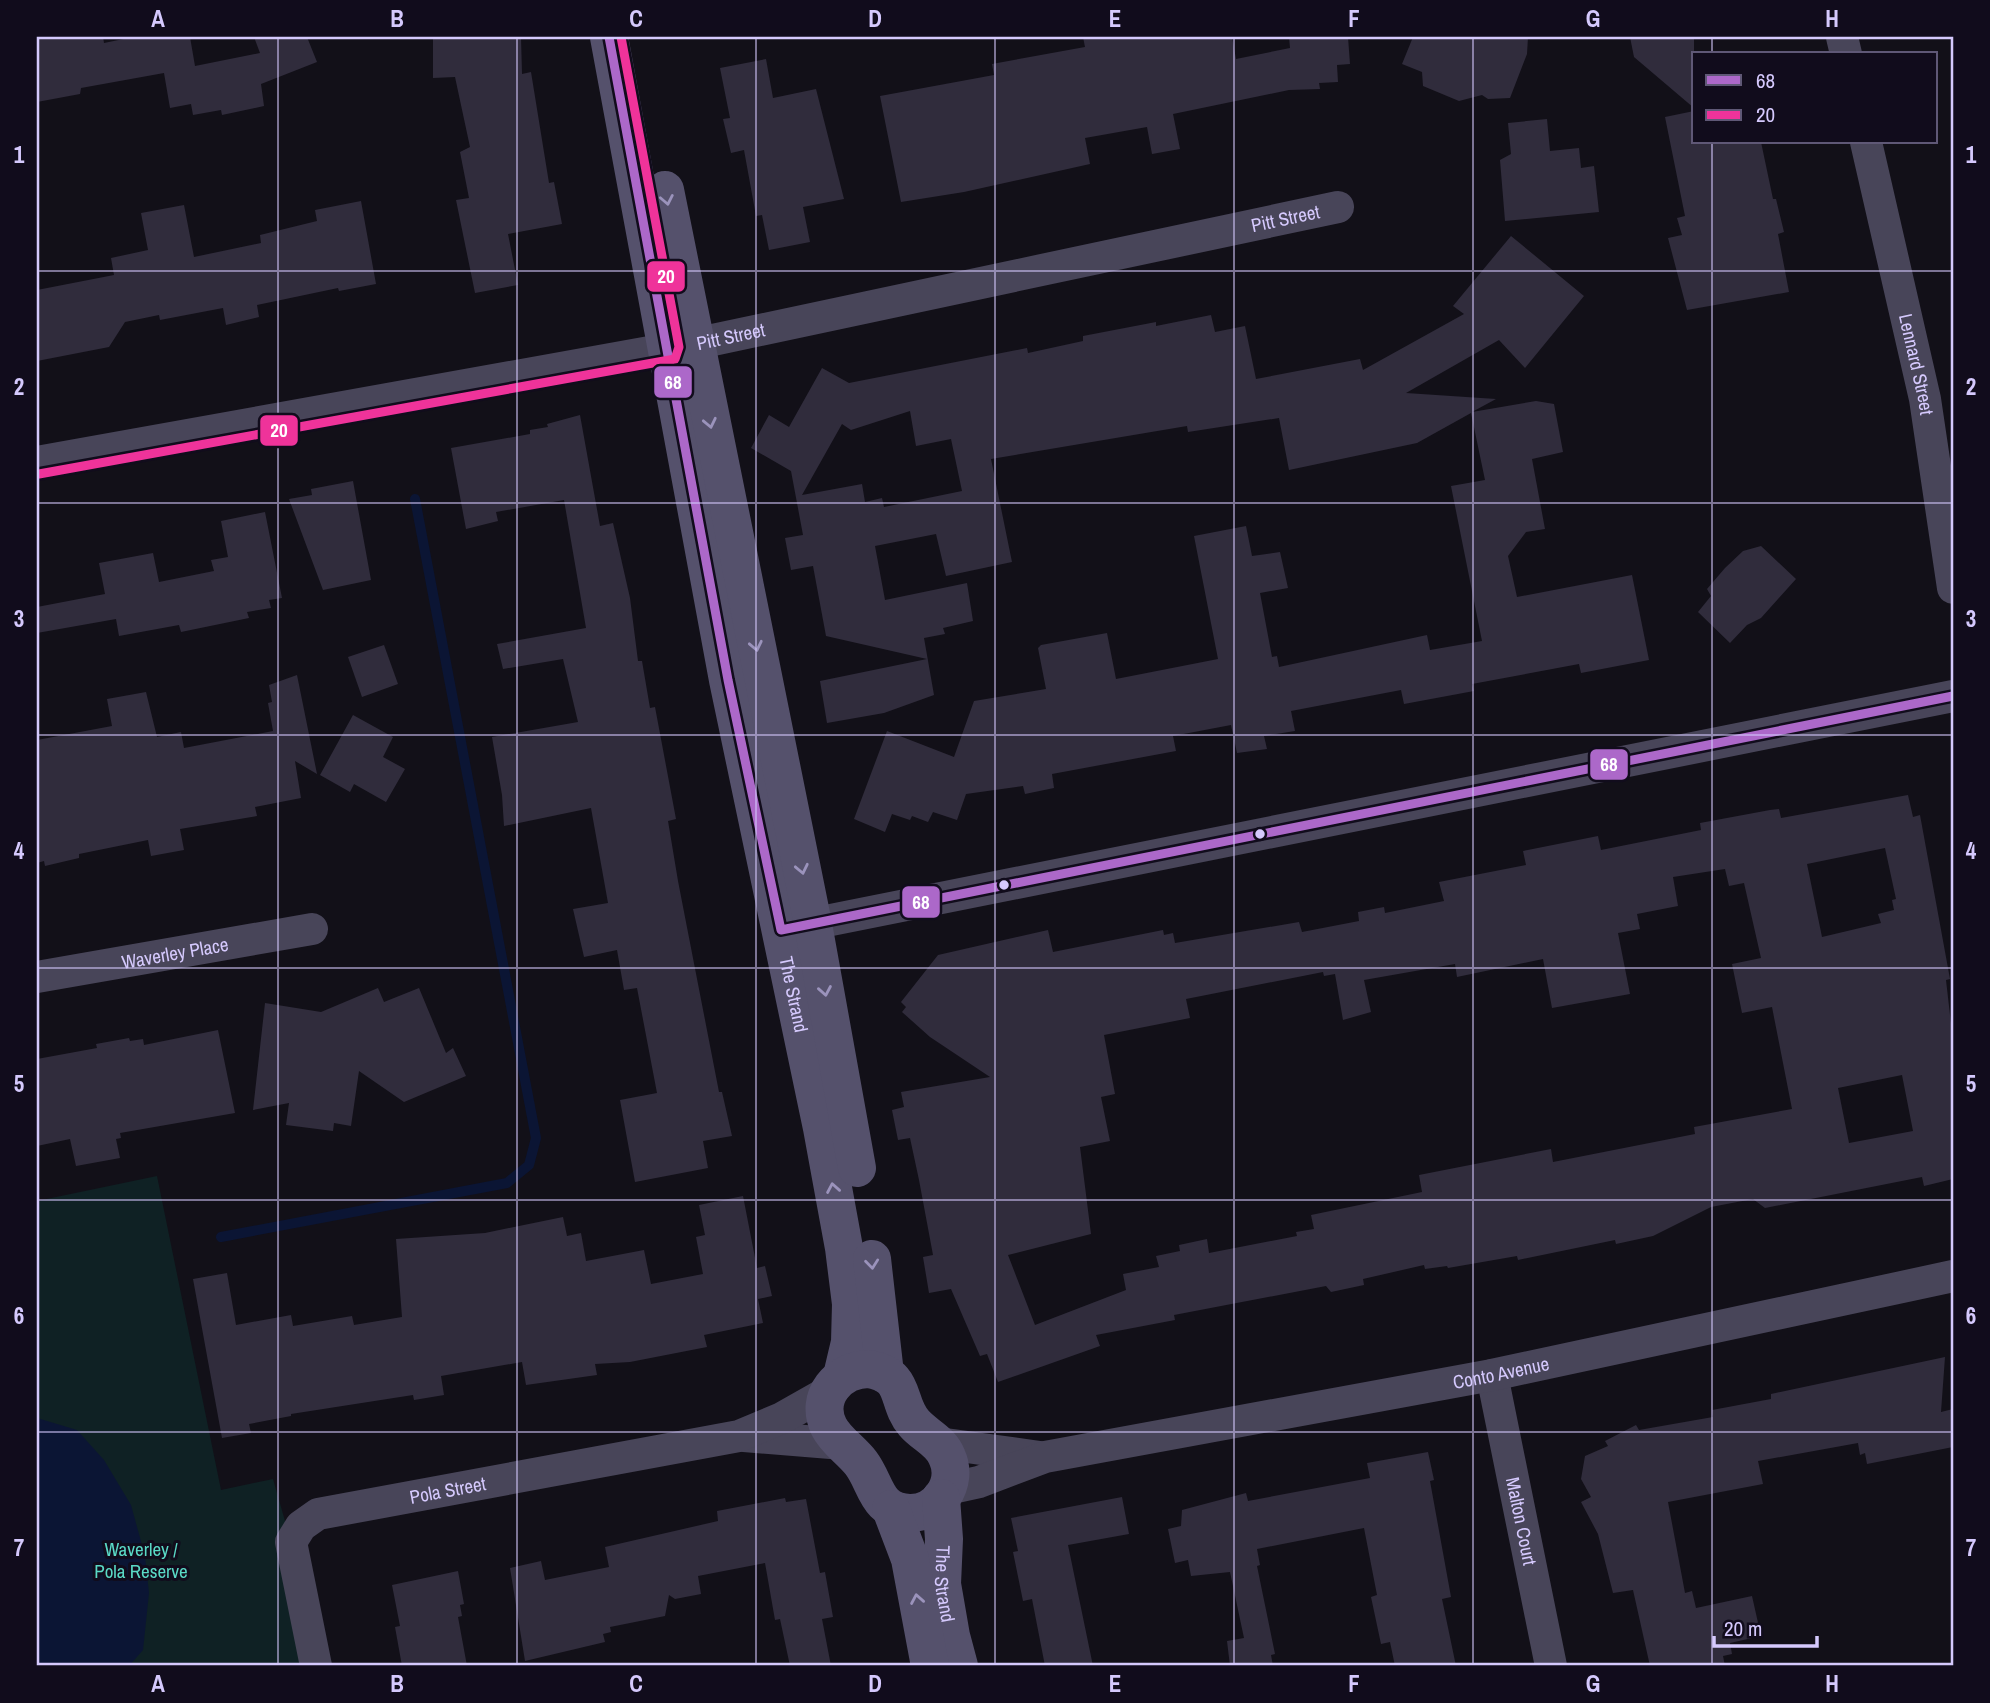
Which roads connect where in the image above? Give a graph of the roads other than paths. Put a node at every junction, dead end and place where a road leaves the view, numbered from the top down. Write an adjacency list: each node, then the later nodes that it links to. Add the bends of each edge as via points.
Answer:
1 (609, 37): 5 (street, The Strand)
2 (636, 37): 5 (street, The Strand, one-way to 5)
3 (1867, 144): 6 (street, Lennard Street)
4 (1338, 207): 5 (street, Pitt Street)
5 (681, 346): 7 (street, Pitt Street); 10 (street, The Strand, via 728,680)
6 (1939, 397): 8 (street, Lennard Street)
7 (37, 462)
8 (1953, 588)
9 (1953, 696): 10 (street)
10 (797, 927): 14 (street, The Strand, one-way to 14, via 870,1242); 16 (street, The Strand, one-way to 10, via 850,1342 851,1304)
11 (312, 929): 12 (street, Waverley Place)
12 (37, 977)
13 (1953, 1276): 15 (street, Conto Avenue)
14 (885, 1374): 16 (street, via 861,1369); 18 (street, via 902,1392 914,1423)
15 (1492, 1375): 20 (street, Conto Avenue); 26 (street, Malton Court)
16 (835, 1384): 17 (street, Pola Street, via 782,1418); 19 (street, The Strand, via 824,1408 827,1424)
17 (739, 1436): 19 (street, Pola Street); 23 (street, Pola Street, via 318,1514 291,1542)
18 (938, 1443): 20 (street, Conto Avenue); 21 (street, The Strand, via 950,1464)
19 (843, 1444): 22 (street, The Strand, via 863,1465 878,1498)
20 (1045, 1457): 21 (street, Conto Avenue)
21 (944, 1494): 22 (street, via 931,1507 915,1513); 25 (street, The Strand, via 943,1584)
22 (891, 1509): 24 (street, The Strand, one-way to 22, via 910,1559)
23 (316, 1666)
24 (930, 1666)
25 (959, 1666)
26 (1551, 1666)

